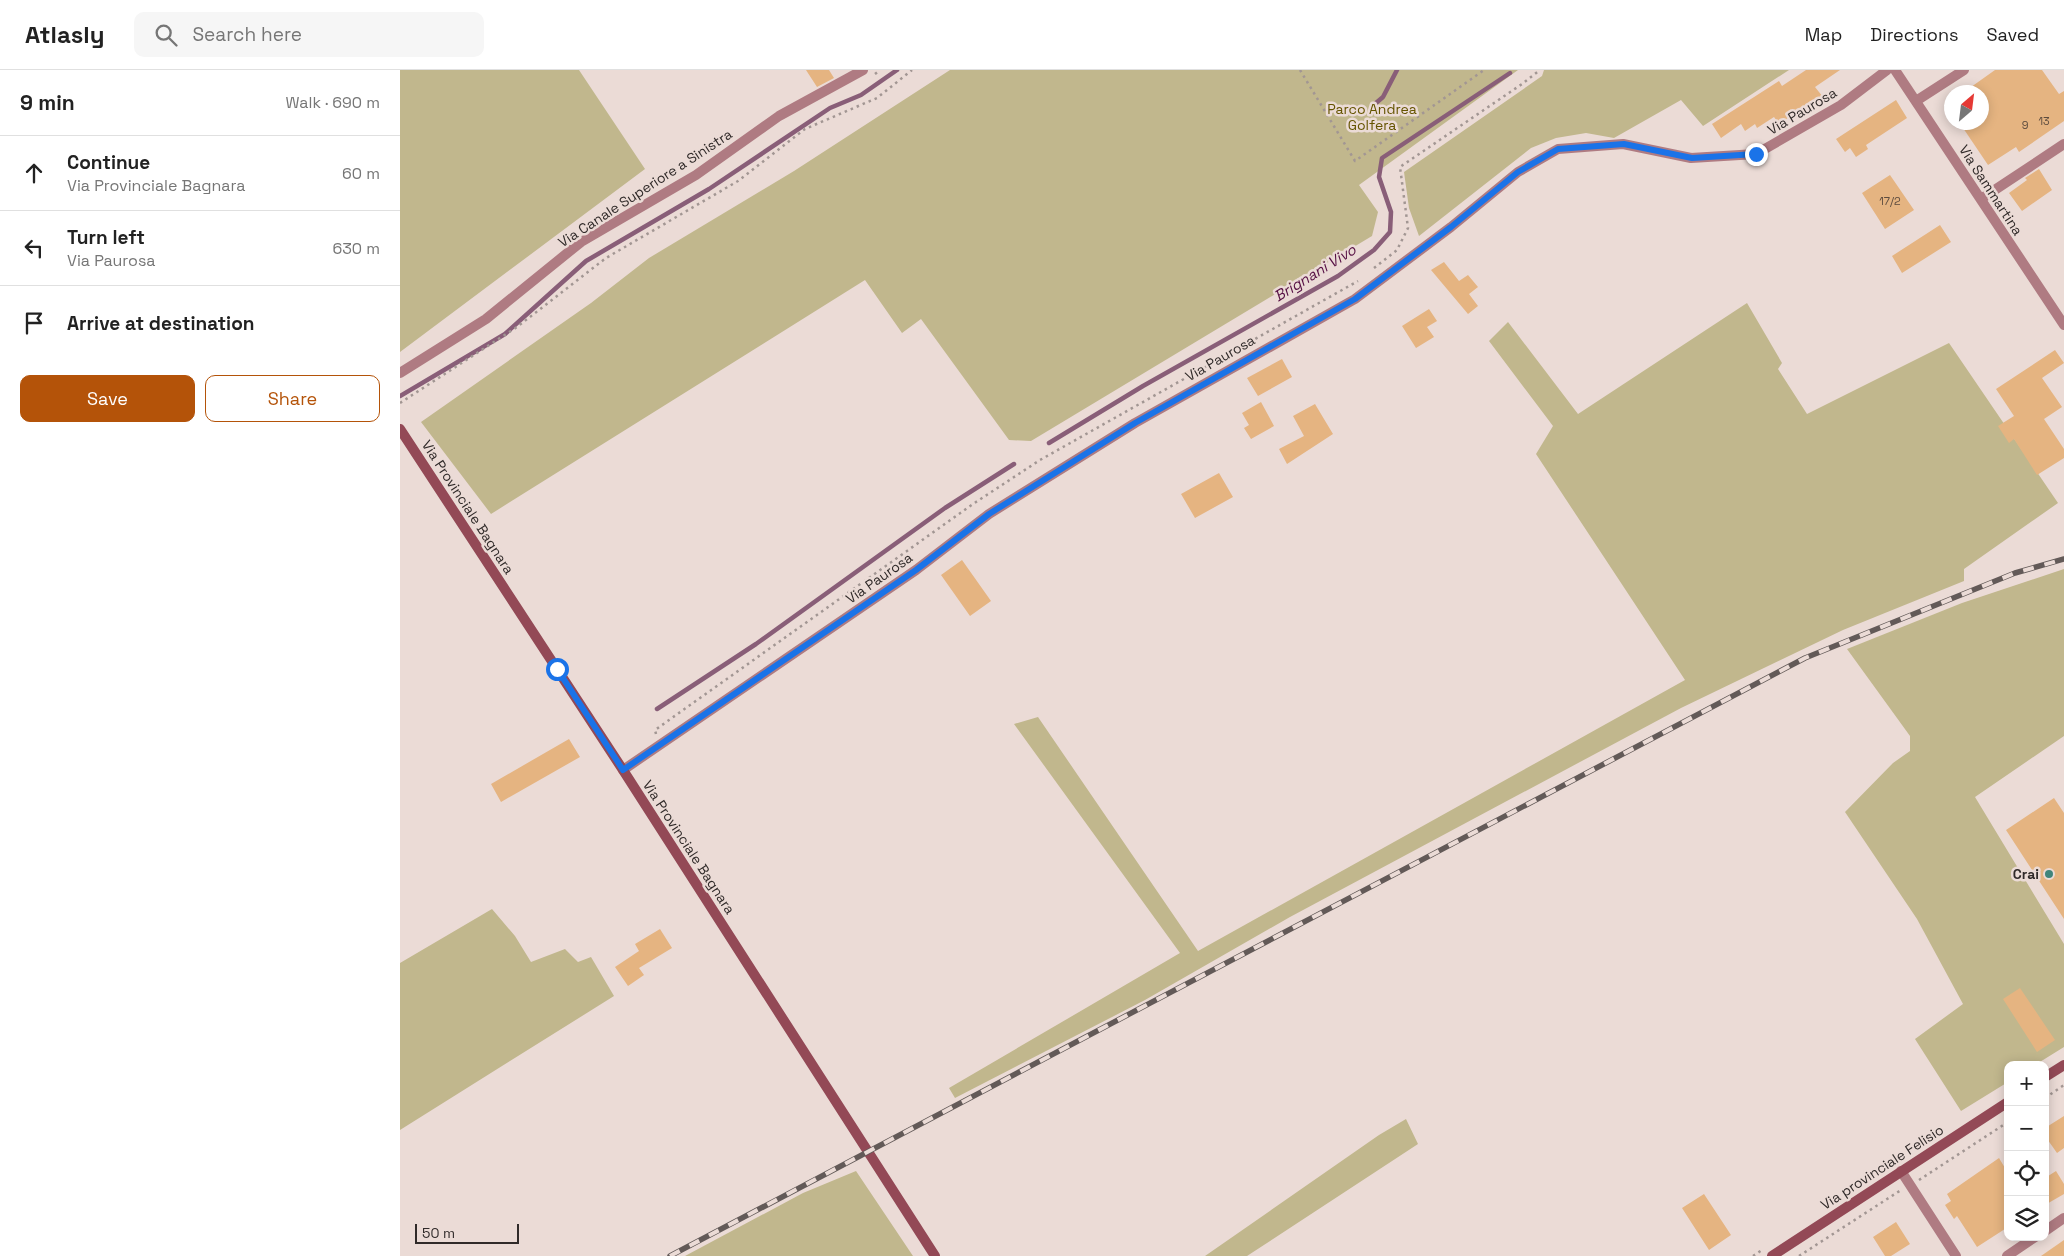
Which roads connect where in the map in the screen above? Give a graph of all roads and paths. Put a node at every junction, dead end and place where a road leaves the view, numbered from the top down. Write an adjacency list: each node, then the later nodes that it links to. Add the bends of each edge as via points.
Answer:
1 (863, 70): 15 (street, Via Canale Superiore a Sinistra, via 779,116 696,175 581,242 486,319)
2 (912, 70): 16 (path, via 877,98 805,129 738,181 606,258 517,327)
3 (1300, 70): 4 (path, via 1355,161)
4 (1484, 70)
5 (1540, 70): 12 (path, via 1400,167 1408,228 1397,250)
6 (1887, 70): 18 (street, Via Paurosa, via 1840,105 1756,154 1692,158 1624,144 1558,149 1518,172 1355,299 1135,423 989,514 916,570)
7 (1895, 70): 9 (street, Via Sammartina)
8 (1964, 70): 9 (street)
9 (1916, 101): 11 (street, Via Sammartina)
10 (2064, 144): 11 (street)
11 (1981, 199): 14 (street, Via Sammartina)
12 (1366, 274)
13 (1359, 280): 18 (path, via 1040,460 981,499 655,730)
14 (2064, 325)
15 (400, 374)
16 (400, 403)
17 (400, 429): 19 (main road, Via Provinciale Bagnara)
18 (659, 745): 19 (street, Via Paurosa)
19 (623, 770): 29 (main road, Via Provinciale Bagnara)
20 (2064, 1065): 21 (main road)
21 (2049, 1074)
22 (2064, 1085): 23 (path)
23 (2049, 1095)
24 (2004, 1105): 25 (main road, Via provinciale Felisio)
25 (1901, 1171): 30 (main road, Via provinciale Felisio); 31 (street)
26 (2064, 1218): 27 (street)
27 (2049, 1227)
28 (2029, 1241): 32 (street)
29 (935, 1256)
30 (1772, 1256)
31 (1956, 1256)
32 (2007, 1256)

